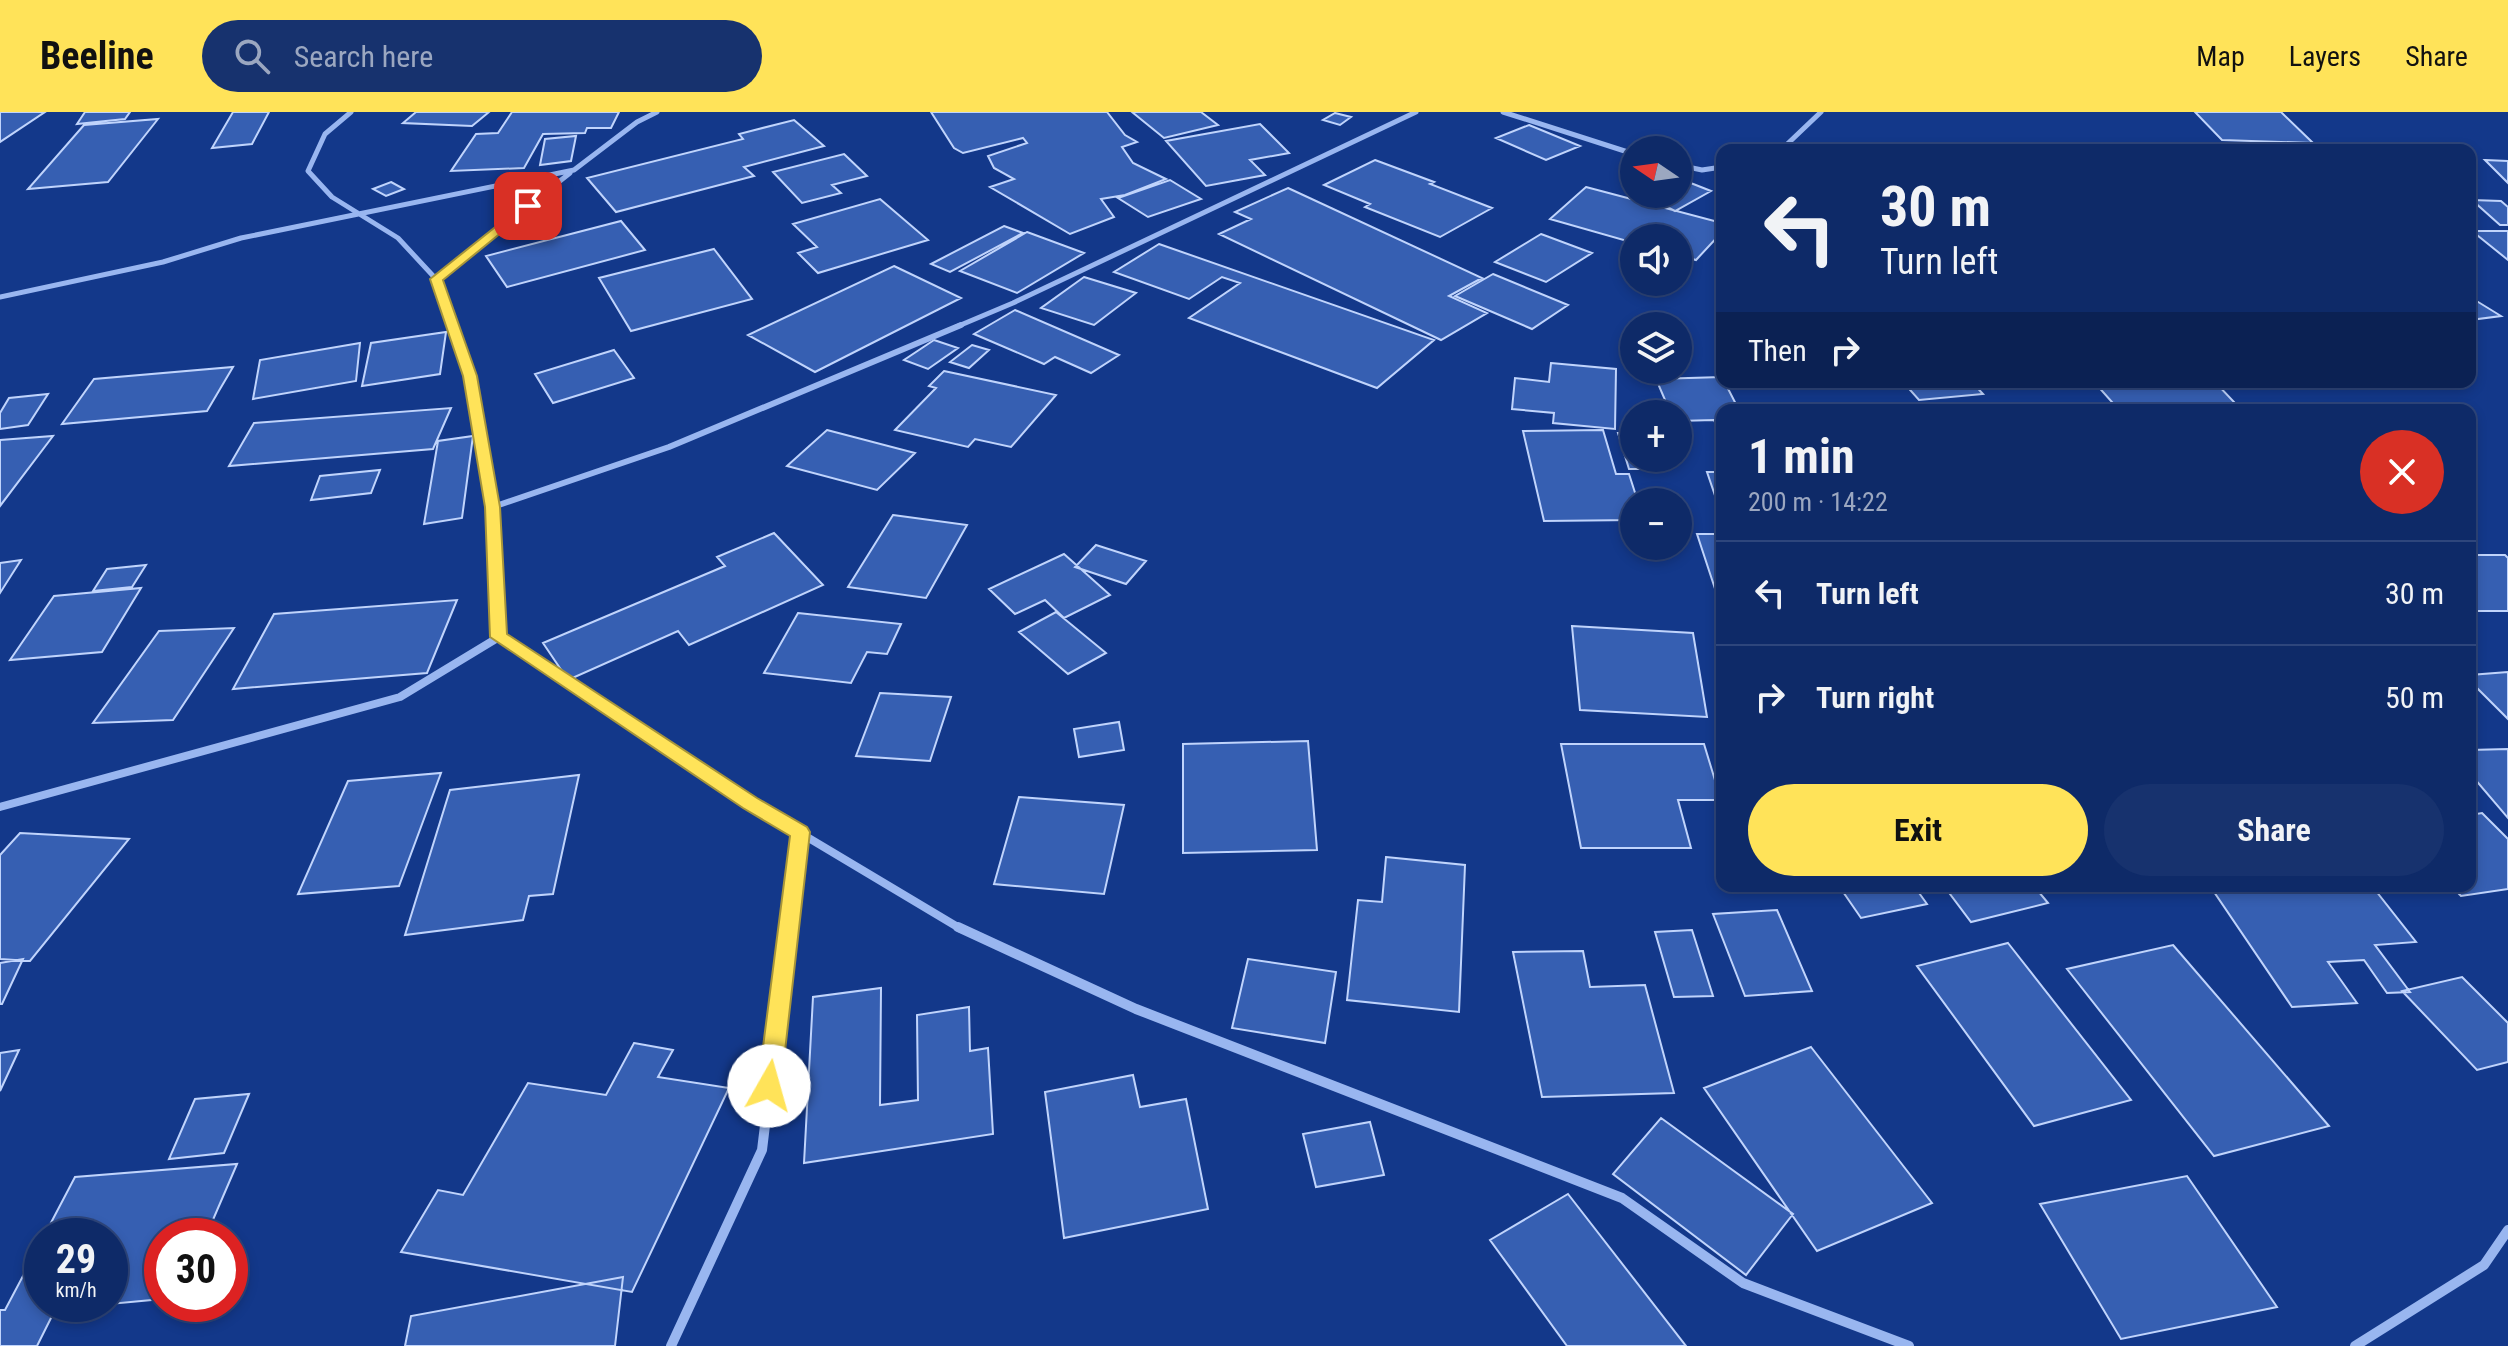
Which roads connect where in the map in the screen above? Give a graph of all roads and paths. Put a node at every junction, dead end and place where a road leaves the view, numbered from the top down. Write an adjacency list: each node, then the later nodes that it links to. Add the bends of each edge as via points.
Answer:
1 (351, 112): 11 (street, via 325,134 308,171 332,197)
2 (657, 112): 10 (street)
3 (1416, 112): 14 (street, via 1013,303 669,447)
4 (1503, 112): 7 (street)
5 (1821, 112): 6 (street)
6 (1787, 144)
7 (1620, 150)
8 (1692, 168): 9 (street)
9 (1716, 168)
10 (574, 170): 11 (street); 12 (street)
11 (356, 212): 12 (street, via 398,238); 13 (street)
12 (436, 279): 14 (street, via 470,376)
13 (0, 297)
14 (493, 507): 15 (street)
15 (499, 637): 16 (street, via 400,697); 17 (street)
16 (0, 807)
17 (800, 832): 19 (street, via 762,1150); 20 (street, via 967,932 1136,1009 1622,1198 1743,1283)
18 (2508, 1230): 21 (street, via 2484,1265)
19 (671, 1346)
20 (1909, 1346)
21 (2355, 1346)

